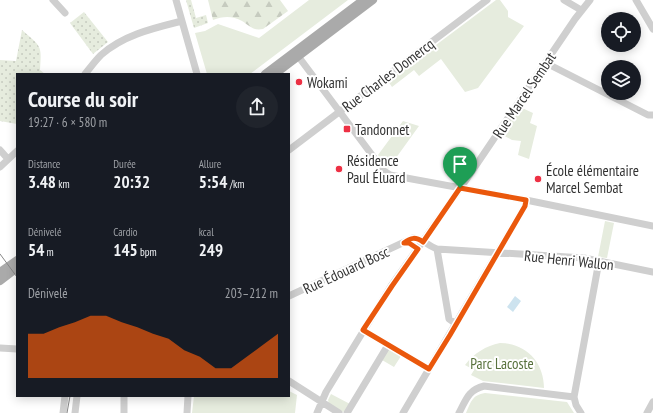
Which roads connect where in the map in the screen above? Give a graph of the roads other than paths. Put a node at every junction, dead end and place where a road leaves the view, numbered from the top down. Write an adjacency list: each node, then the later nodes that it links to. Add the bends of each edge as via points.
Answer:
1 (53, 0): 10 (street)
2 (176, 0): 11 (street)
3 (363, 0): 13 (main road)
4 (372, 0): 14 (main road)
5 (486, 0): 21 (street, Rue Charles Domercq)
6 (564, 0): 9 (street)
7 (590, 0): 9 (street, Rue Marcel Sembat)
8 (636, 0): 12 (street)
9 (581, 10): 16 (street, Rue Marcel Sembat)
10 (65, 13)
11 (182, 21): 17 (street, via 124,40 101,55); 18 (street)
12 (653, 30)
13 (314, 37): 14 (street); 15 (main road)
14 (298, 56): 15 (street); 20 (main road); 21 (street)
15 (287, 57): 19 (main road)
16 (546, 63): 22 (street, via 648,115); 28 (street, Rue Marcel Sembat)
17 (86, 73)
18 (197, 73)
19 (266, 73)
20 (276, 73)
21 (340, 111): 23 (street, Rue Charles Domercq); 28 (street, via 384,171 390,175)
22 (653, 115)
23 (290, 149)
24 (0, 150): 26 (street)
25 (16, 151): 26 (street)
26 (8, 159): 27 (street)
27 (0, 167)
28 (460, 188): 29 (street); 31 (street, Rue Marcel Sembat)
29 (526, 200): 30 (street); 35 (street)
30 (653, 226)
31 (423, 242): 32 (street, Rue Édouard Bosc, via 413,238); 33 (street, Rue Marcel Sembat); 34 (street)
32 (404, 243): 33 (street); 41 (street, Rue Édouard Bosc)
33 (418, 249): 43 (street, Rue Marcel Sembat)
34 (437, 249): 35 (street, Rue Henri Wallon); 42 (street, via 449,319)
35 (498, 253): 37 (street, Rue Henri Wallon); 42 (street)
36 (16, 261): 40 (main road)
37 (599, 261): 39 (street, Rue Henri Wallon); 49 (street)
38 (16, 268): 40 (main road)
39 (653, 272)
40 (2, 274)
41 (290, 296)
42 (456, 324): 47 (street)
43 (363, 330): 44 (street); 54 (street, Rue Marcel Sembat)
44 (388, 345): 47 (street); 62 (street)
45 (0, 348): 46 (street)
46 (16, 348)
47 (429, 369): 63 (street)
48 (290, 382): 54 (street)
49 (574, 396): 64 (street, via 484,386 471,392); 65 (street)
50 (65, 397): 56 (street)
51 (77, 397): 57 (street)
52 (124, 397): 58 (street)
53 (188, 397): 59 (street)
54 (321, 402): 60 (street, Rue Marcel Sembat); 61 (street)
55 (653, 402): 66 (street)
56 (63, 413)
57 (75, 413)
58 (124, 413)
59 (187, 413)
60 (317, 413)
61 (339, 413)
62 (348, 413)
63 (403, 413)
64 (459, 413)
65 (581, 413)
66 (647, 413)

